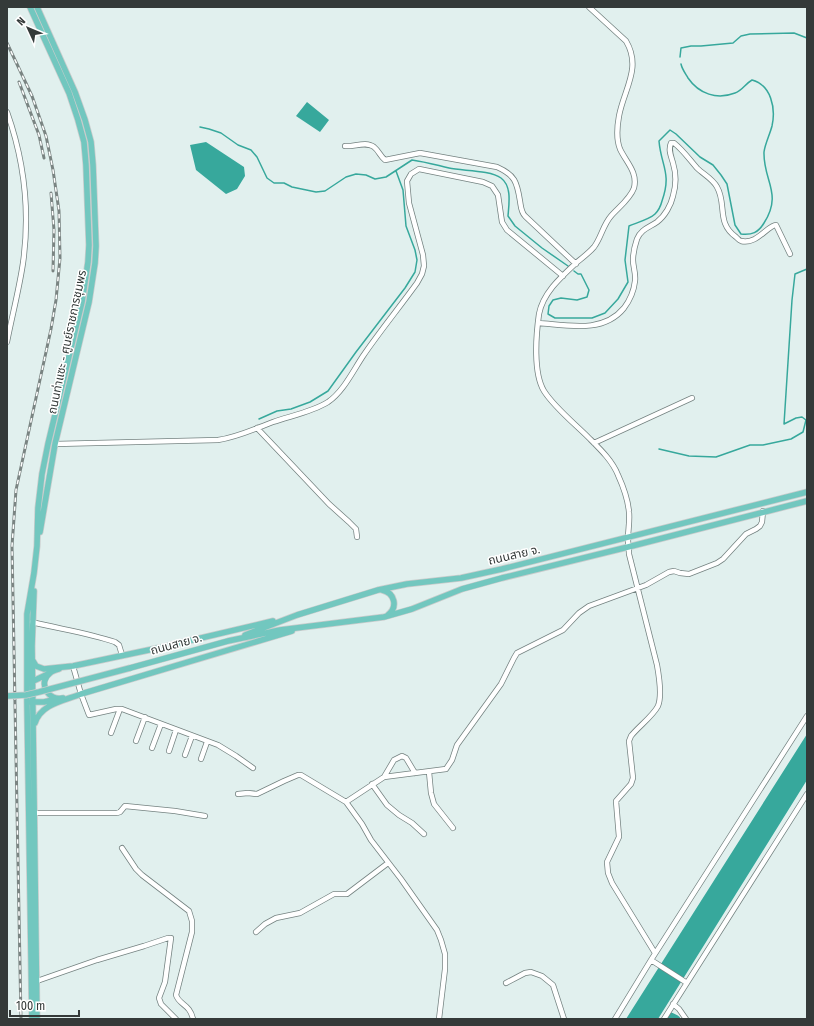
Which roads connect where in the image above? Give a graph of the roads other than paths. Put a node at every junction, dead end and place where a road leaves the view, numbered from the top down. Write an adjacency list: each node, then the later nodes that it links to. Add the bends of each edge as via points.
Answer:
1 (30, 7): 14 (main road, ถนนท่าแซะ - ศูนย์ราชการชุมพร, via 74,106 84,142 86,165 88,262 82,302)
2 (36, 7): 15 (main road, ถนนท่าแซะ - ศูนย์ราชการชุมพร, via 81,106 91,142 93,165 95,263 88,307)
3 (589, 7): 7 (street, via 626,41 633,58 617,136 620,149 635,180 629,197 606,222 595,245)
4 (7, 112): 10 (street, via 22,167 24,242)
5 (345, 146): 7 (street, via 372,145 385,160 420,153 504,170 518,185 522,213)
6 (790, 254): 9 (street, via 776,225 750,241 741,241 732,235 722,214 722,199 717,186 674,142 671,143 670,154 675,178 673,197 658,221 642,231 637,239 633,260 635,282 628,303 622,311 609,321 592,326)
7 (576, 264): 8 (street)
8 (563, 276): 9 (street, via 543,301); 12 (street, via 507,230 502,222 498,194 492,186 419,169 411,174 407,181 409,203 423,255 424,266 417,283 337,394 328,402)
9 (538, 323): 13 (street, via 537,365 543,389)
10 (7, 342)
11 (692, 398): 13 (street)
12 (257, 428): 15 (street, via 232,438 218,440); 19 (street, via 356,529)
13 (594, 443): 20 (street, via 618,474 628,503)
14 (48, 444): 15 (main road); 21 (main road, ถนนท่าแซะ - ศูนย์ราชการชุมพร, via 40,493)
15 (55, 444): 21 (main road, ถนนท่าแซะ - ศูนย์ราชการชุมพร)
16 (807, 492): 20 (main road, ถนนสาย จ.)
17 (807, 501): 18 (main road, ถนนสาย จ.)
18 (763, 511): 22 (main road, ถนนสาย จ.); 24 (street, via 760,526 746,534 717,563 689,574 669,572)
19 (357, 537)
20 (628, 538): 22 (street); 25 (main road, ถนนสาย จ., via 461,578)
21 (37, 546): 23 (main road, ถนนท่าแซะ - ศูนย์ราชการชุมพร)
22 (628, 547): 24 (street); 27 (main road, ถนนสาย จ., via 462,589)
23 (34, 581): 28 (main road); 35 (main road, via 27,614)
24 (638, 588): 55 (street, via 589,606 563,630 518,653 501,684 457,745 448,767); 70 (street, via 657,666 659,702 655,710 630,736 633,778 616,801 619,837 606,862 612,883)
25 (378, 590): 26 (main road, ถนนสาย จ.); 27 (main road, via 389,593 394,600 391,613)
26 (296, 615): 30 (main road, ถนนสาย จ.); 31 (main road)
27 (384, 618): 29 (main road, ถนนสาย จ.)
28 (32, 622): 31 (street, via 115,642 119,645); 32 (main road)
29 (301, 628): 30 (main road, ถนนสาย จ.); 36 (main road)
30 (228, 641): 37 (main road, ถนนสาย จ., bridge, via 39,692)
31 (122, 655): 33 (main road)
32 (32, 659): 33 (main road, via 36,666 44,669); 35 (main road)
33 (73, 666): 34 (main road); 36 (street)
34 (49, 673): 35 (main road); 38 (main road, via 45,682 46,691 52,697)
35 (30, 683): 39 (main road)
36 (81, 694): 38 (main road); 40 (street, via 89,715); 44 (main road, via 48,706 38,715)
37 (7, 696)
38 (60, 699): 39 (main road)
39 (30, 702): 44 (main road); 68 (main road)
40 (120, 709): 42 (street); 46 (street)
41 (807, 716): 70 (street)
42 (145, 717): 43 (street); 48 (street)
43 (161, 724): 45 (street); 50 (street)
44 (33, 727): 62 (main road)
45 (176, 730): 47 (street); 51 (street)
46 (111, 732)
47 (192, 736): 49 (street); 52 (street)
48 (136, 741)
49 (207, 742): 53 (street); 54 (street, via 236,756)
50 (152, 748)
51 (169, 751)
52 (185, 756)
53 (201, 759)
54 (253, 768)
55 (429, 772): 56 (street); 64 (street, via 434,804)
56 (415, 773): 57 (street); 57 (street, via 402,756 394,760)
57 (384, 777): 58 (street)
58 (372, 784): 61 (street); 65 (street, via 387,805)
59 (238, 794): 61 (street, via 257,794 301,775)
60 (807, 794): 74 (street)
61 (346, 802): 67 (street)
62 (34, 813): 63 (street, via 117,813 125,806); 68 (main road)
63 (205, 816)
64 (453, 828)
65 (424, 834)
66 (122, 848): 79 (street, via 142,875 189,911 192,932 176,995 188,1007)
67 (388, 863): 69 (street, via 347,894 334,894 300,913 276,918); 80 (street, via 434,926 441,940 445,954 445,969)
68 (33, 882): 72 (main road); 76 (main road)
69 (256, 932)
70 (655, 953): 71 (street)
71 (650, 960): 74 (street); 82 (street)
72 (37, 981): 77 (main road); 78 (street, via 170,938 165,982 159,998 161,1004)
73 (506, 983): 81 (street, via 525,973 531,972 542,976 553,985)
74 (687, 983): 75 (street)
75 (673, 1004): 83 (street); 84 (street)
76 (32, 1019)
77 (38, 1019)
78 (176, 1019)
79 (193, 1019)
80 (439, 1019)
81 (564, 1019)
82 (615, 1019)
83 (664, 1019)
84 (686, 1019)

